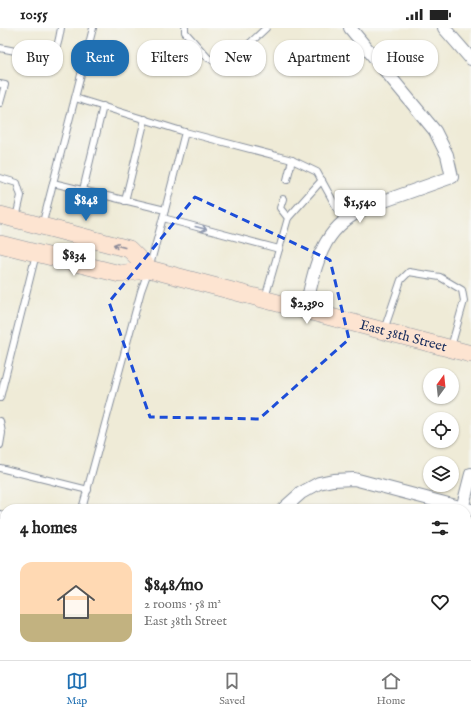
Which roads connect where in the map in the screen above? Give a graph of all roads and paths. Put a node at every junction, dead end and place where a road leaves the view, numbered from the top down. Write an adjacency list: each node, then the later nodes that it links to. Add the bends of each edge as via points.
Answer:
1 (61, 28): 7 (lane, via 55,50 46,58)
2 (93, 28): 10 (lane)
3 (185, 28): 4 (lane, via 208,58 220,64 231,61)
4 (266, 28)
5 (350, 28): 27 (street, via 435,131 448,155 452,177 370,206)
6 (444, 28): 8 (street)
7 (0, 48)
8 (471, 59)
9 (0, 84): 11 (lane, via 5,85)
10 (75, 98): 12 (lane); 19 (lane)
11 (0, 103)
12 (103, 106): 13 (lane); 20 (lane)
13 (145, 119): 14 (lane); 22 (lane)
14 (186, 132): 15 (lane); 23 (lane)
15 (292, 160): 17 (lane); 18 (lane, via 317,172)
16 (0, 178): 24 (lane, via 17,183 21,196)
17 (287, 180)
18 (322, 180): 26 (lane); 27 (lane)
19 (53, 183): 20 (lane); 28 (lane)
20 (83, 190): 22 (lane)
21 (282, 199): 26 (lane, via 280,208)
22 (124, 201): 23 (lane)
23 (165, 210): 25 (lane)
24 (8, 217): 28 (main road)
25 (163, 218): 30 (lane, one-way to 30); 32 (lane)
26 (288, 218): 30 (lane)
27 (344, 221): 34 (street, via 331,234 320,252)
28 (42, 226): 32 (main road, one-way to 28, via 129,249)
29 (0, 244): 31 (main road, East 38th Street)
30 (279, 249): 33 (lane)
31 (36, 253): 32 (main road, East 38th Street, via 120,274); 38 (lane)
32 (149, 269): 33 (main road, East 38th Street); 43 (lane)
33 (265, 299): 34 (main road, East 38th Street)
34 (305, 310): 35 (main road, East 38th Street)
35 (384, 330): 36 (main road, East 38th Street); 36 (lane, via 401,280 409,272 440,277 462,290 464,301)
36 (451, 348): 37 (main road, East 38th Street)
37 (471, 354)
38 (0, 398)
39 (0, 421): 40 (lane)
40 (0, 444)
41 (0, 468): 43 (lane)
42 (471, 474): 47 (street)
43 (88, 490): 44 (lane)
44 (84, 504)
45 (287, 504): 46 (street, via 313,486 333,480 354,479)
46 (446, 504)
47 (466, 504)

